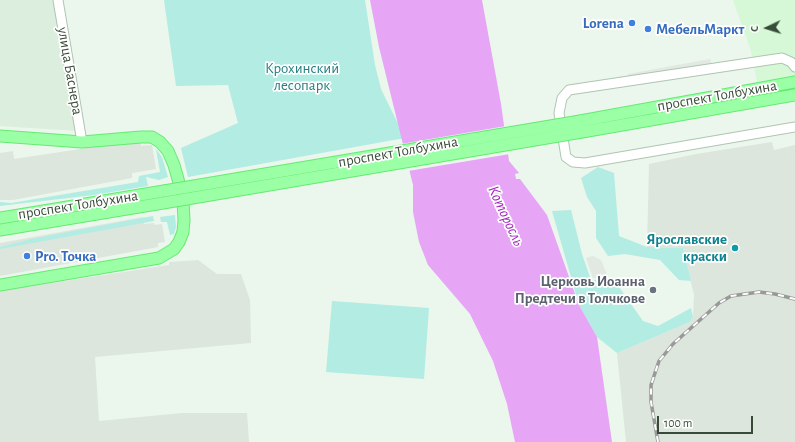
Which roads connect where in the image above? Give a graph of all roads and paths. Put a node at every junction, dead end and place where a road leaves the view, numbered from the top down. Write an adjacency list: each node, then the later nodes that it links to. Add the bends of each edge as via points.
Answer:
1 (58, 0): 7 (street, улица Баснера)
2 (795, 67): 5 (street, via 782,58 569,90 562,98 559,114 566,157 573,162 585,163)
3 (795, 82): 8 (main road, проспект Толбухина, bridge, via 580,121)
4 (795, 96): 9 (main road, проспект Толбухина, bridge)
5 (795, 127)
6 (0, 136): 7 (main road)
7 (82, 142): 12 (main road, via 141,137 152,137 160,142 168,151 174,165 183,201 183,232 179,242 174,249 159,258)
8 (1, 218)
9 (25, 225): 10 (main road, проспект Толбухина); 11 (main road)
10 (0, 230)
11 (0, 235)
12 (0, 285)

